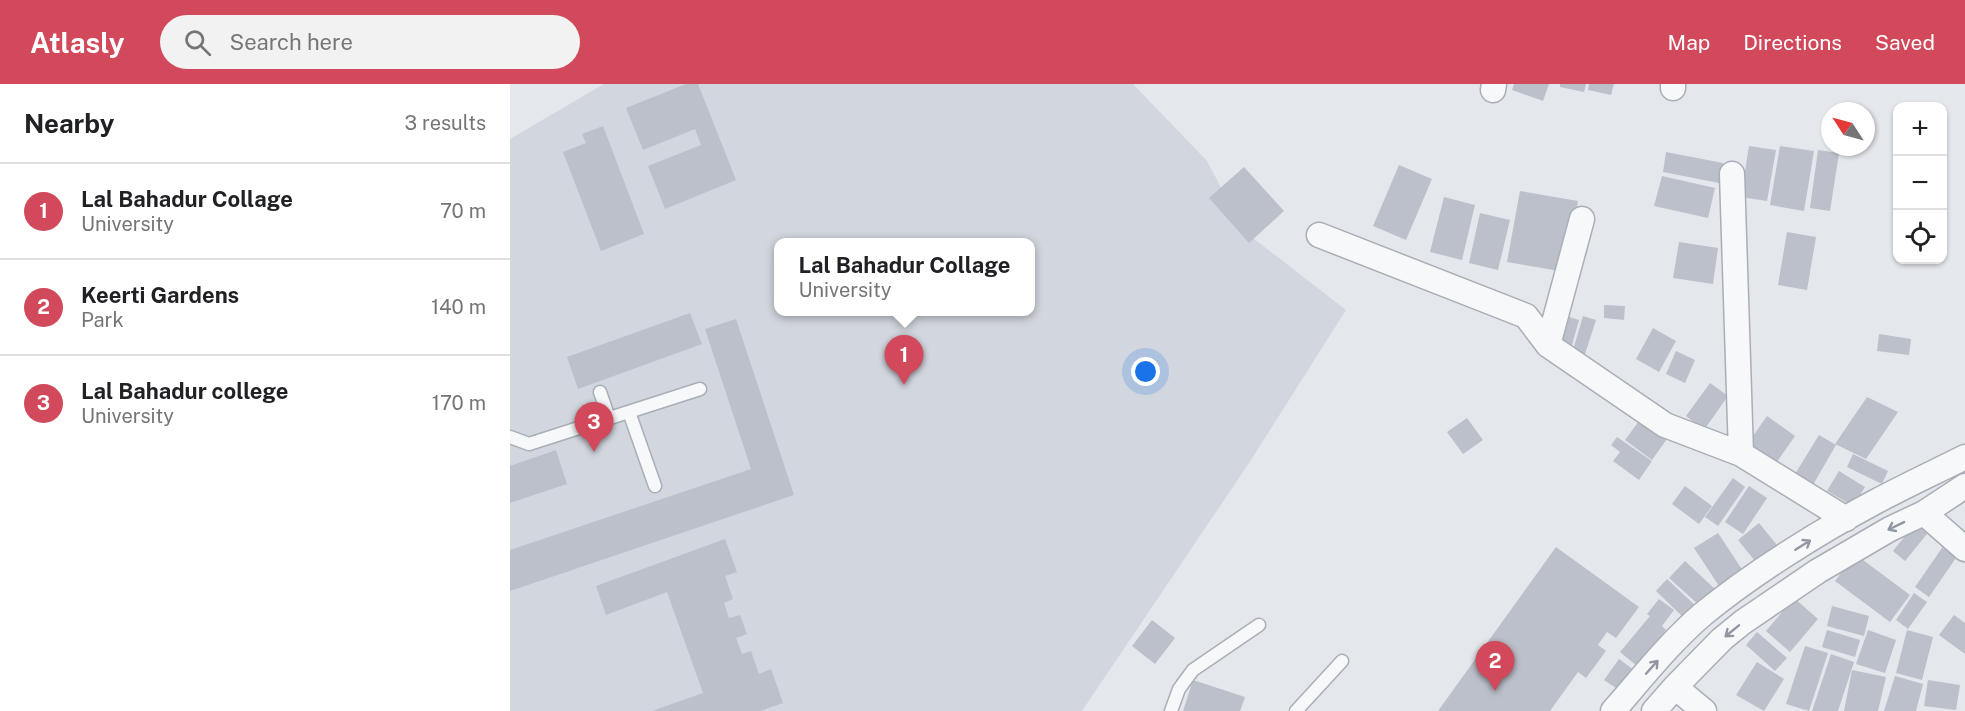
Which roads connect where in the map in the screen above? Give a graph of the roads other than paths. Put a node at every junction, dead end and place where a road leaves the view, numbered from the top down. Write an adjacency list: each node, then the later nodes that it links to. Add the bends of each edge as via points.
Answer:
1 (1732, 174): 10 (street)
2 (1582, 219): 4 (street)
3 (1319, 235): 4 (street, via 1526,316)
4 (1548, 345): 10 (street, via 1665,425)
5 (700, 389): 7 (lane)
6 (600, 392): 8 (lane)
7 (629, 411): 8 (lane); 12 (lane)
8 (609, 418): 9 (lane, via 529,444)
9 (510, 436)
10 (1741, 454): 15 (street)
11 (1965, 457): 15 (street)
12 (655, 486)
13 (1965, 486): 14 (street)
14 (1924, 513): 16 (street); 19 (street, one-way to 19, via 1818,571 1743,622)
15 (1846, 519): 22 (street, one-way to 15, via 1652,666 1724,597)
16 (1965, 549)
17 (1259, 625): 20 (lane, via 1193,670 1179,689)
18 (1342, 661): 21 (lane)
19 (1675, 687): 23 (street); 24 (street)
20 (1171, 711)
21 (1296, 711)
22 (1613, 711)
23 (1654, 711)
24 (1704, 711)

